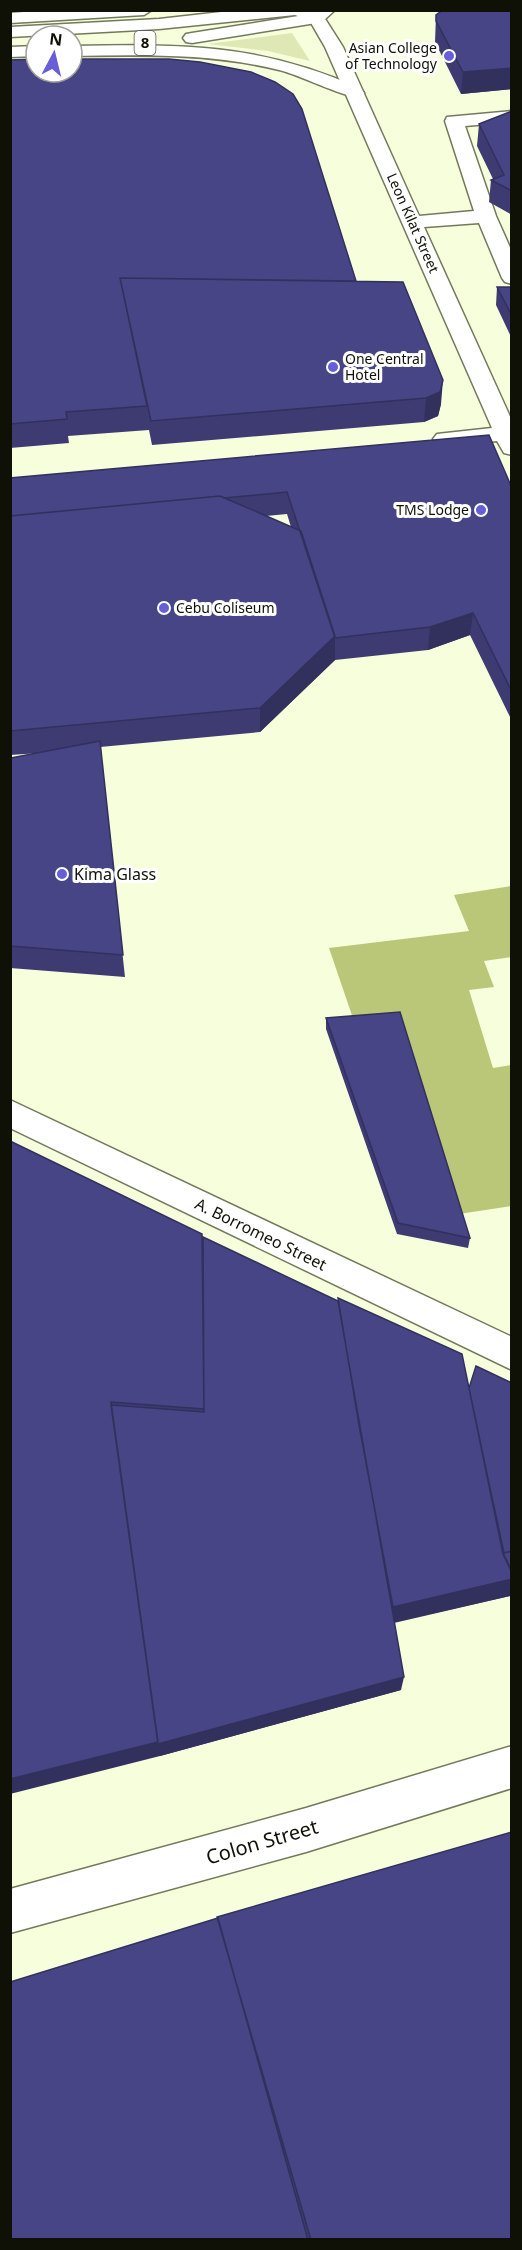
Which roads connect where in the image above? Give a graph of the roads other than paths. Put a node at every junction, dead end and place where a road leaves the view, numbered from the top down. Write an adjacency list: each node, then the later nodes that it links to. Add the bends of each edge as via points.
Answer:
1 (65, 10): 7 (street)
2 (144, 10): 7 (street, 8)
3 (293, 10): 8 (street, via 159,24)
4 (299, 10): 5 (street)
5 (322, 14): 9 (street, 8, via 218,35); 11 (street, Leon Kilat Street)
6 (10, 18): 7 (street, 8)
7 (44, 18)
8 (10, 32)
9 (84, 49)
10 (84, 50): 11 (street, via 243,56 299,69)
11 (355, 93): 14 (street, Leon Kilat Street)
12 (512, 116): 13 (street, via 454,121)
13 (486, 216): 14 (street); 15 (street)
14 (413, 222): 16 (street, Leon Kilat Street)
15 (512, 278)
16 (509, 438): 17 (street)
17 (423, 442)
18 (10, 1113): 19 (street, A. Borromeo Street)
19 (512, 1354)
20 (512, 1767): 21 (street, Colon Street, via 306,1830)
21 (10, 1911)

